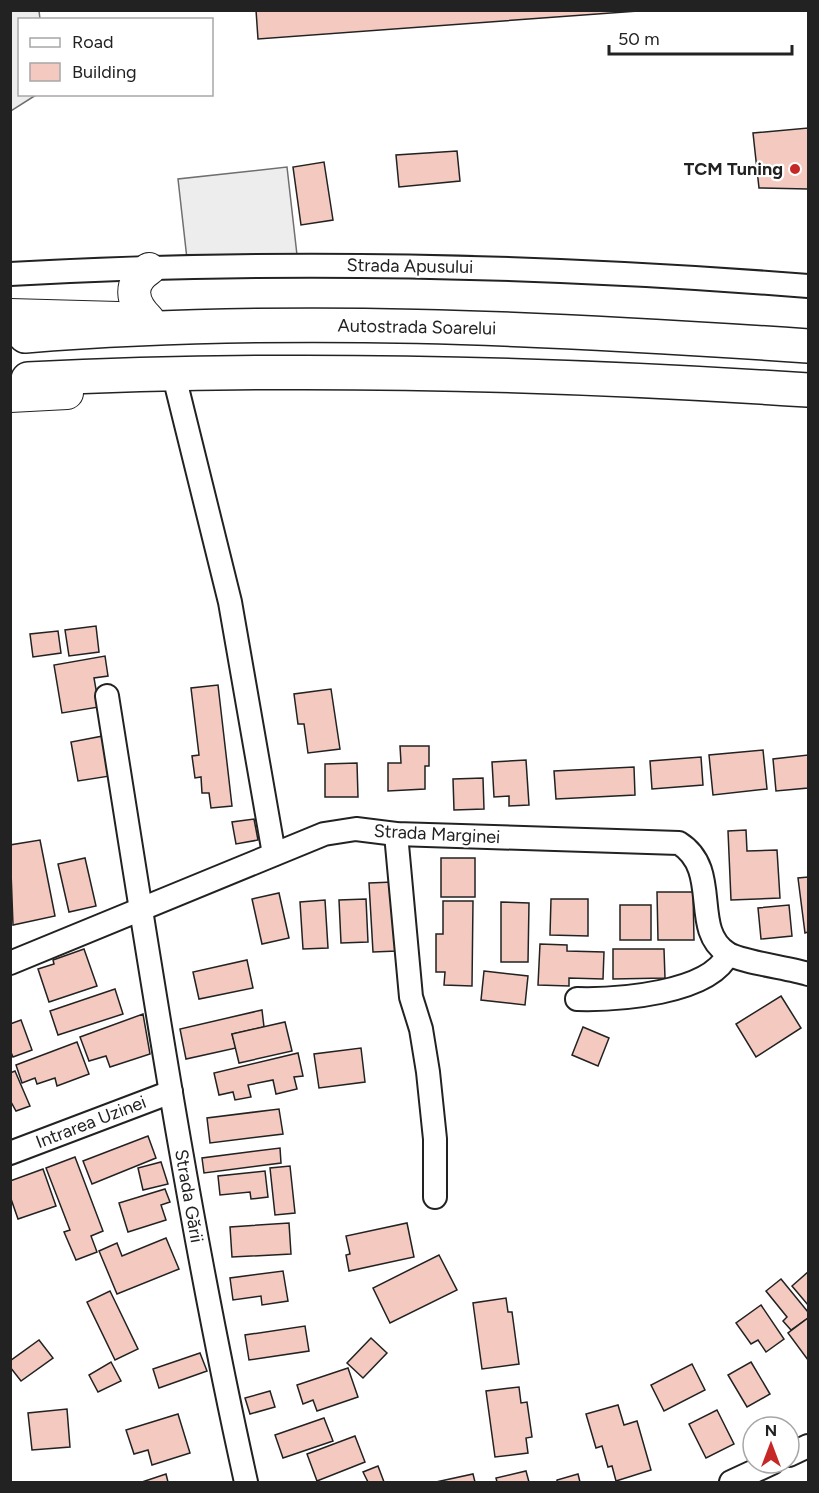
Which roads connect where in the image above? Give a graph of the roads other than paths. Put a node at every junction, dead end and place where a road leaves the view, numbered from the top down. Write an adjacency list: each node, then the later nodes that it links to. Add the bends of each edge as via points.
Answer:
1 (149, 269): 2 (street, Strada Apusului); 3 (street, Strada Apusului, via 501,267); 4 (main road, via 135,281 133,291 134,301)
2 (10, 274)
3 (808, 286)
4 (148, 319): 5 (main road); 6 (main road)
5 (221, 325): 6 (highway, Autostrada Soarelui); 7 (highway, Autostrada Soarelui, via 524,330)
6 (18, 326)
7 (808, 346)
8 (309, 371): 9 (highway); 10 (main road, via 237,385); 11 (highway, via 546,376)
9 (19, 387): 10 (main road)
10 (177, 388): 14 (street, via 230,602)
11 (808, 390)
12 (107, 696): 15 (street, Strada Gării)
13 (396, 834): 14 (street, Strada Marginei, via 342,830); 16 (street, Strada Marginei, via 679,843 696,857 710,930); 22 (street, via 411,997 428,1072 435,1139)
14 (274, 854): 15 (street, Strada Marginei)
15 (141, 908): 17 (street, Strada Marginei); 20 (street, Strada Gării)
16 (728, 954): 18 (street); 19 (street, via 718,970 660,992)
17 (10, 963)
18 (808, 974)
19 (577, 999)
20 (171, 1092): 21 (street, Intrarea Uzinei); 24 (street, Strada Gării)
21 (10, 1153)
22 (435, 1197)
23 (746, 1475): 25 (street)
24 (246, 1482)
25 (731, 1482)

